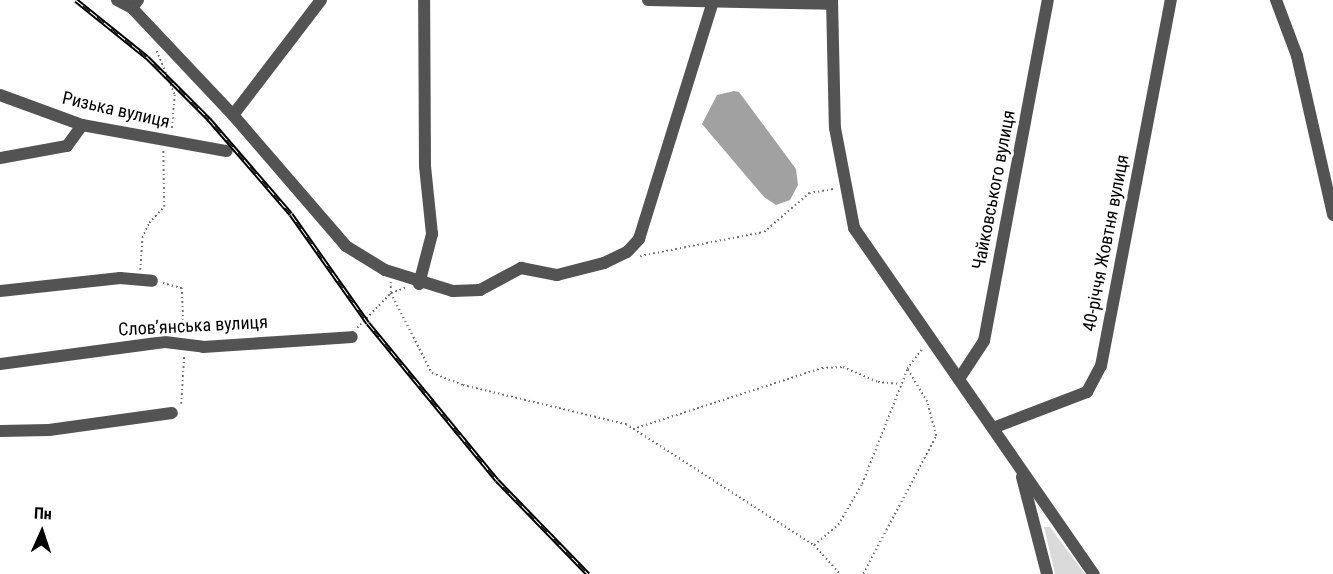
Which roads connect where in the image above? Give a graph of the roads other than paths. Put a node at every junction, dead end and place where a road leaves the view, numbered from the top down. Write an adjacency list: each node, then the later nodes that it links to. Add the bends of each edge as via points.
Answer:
1 (117, 0): 10 (street)
2 (321, 0): 12 (street)
3 (424, 0): 18 (street, via 425,166 432,234)
4 (648, 0): 8 (street)
5 (1048, 0): 22 (street, Чайковського вулиця, via 984,341)
6 (1171, 0): 24 (street, 40-річчя Жовтня вулиця, via 1101,366 1087,392)
7 (1276, 0): 16 (street, via 1297,56)
8 (713, 2): 9 (street); 18 (street, via 639,239 627,252 556,275 521,268 480,290 453,291)
9 (832, 2): 22 (street, via 835,128 854,228)
10 (135, 4): 12 (street)
11 (0, 95): 13 (street, Ризька вулиця)
12 (233, 115): 18 (street, via 346,246 385,270)
13 (82, 125): 14 (street, Ризька вулиця); 15 (street, via 67,146)
14 (227, 151)
15 (0, 158)
16 (1333, 215)
17 (146, 280): 19 (street, via 120,278)
18 (419, 284)
19 (0, 291)
20 (352, 337): 21 (street, Слов’янська вулиця, via 203,347 165,342)
21 (0, 364)
22 (959, 379): 24 (street)
23 (172, 413): 25 (street, via 49,430)
24 (993, 428): 26 (street)
25 (0, 431)
26 (1020, 467): 27 (street); 28 (street)
27 (1047, 574)
28 (1094, 574)

